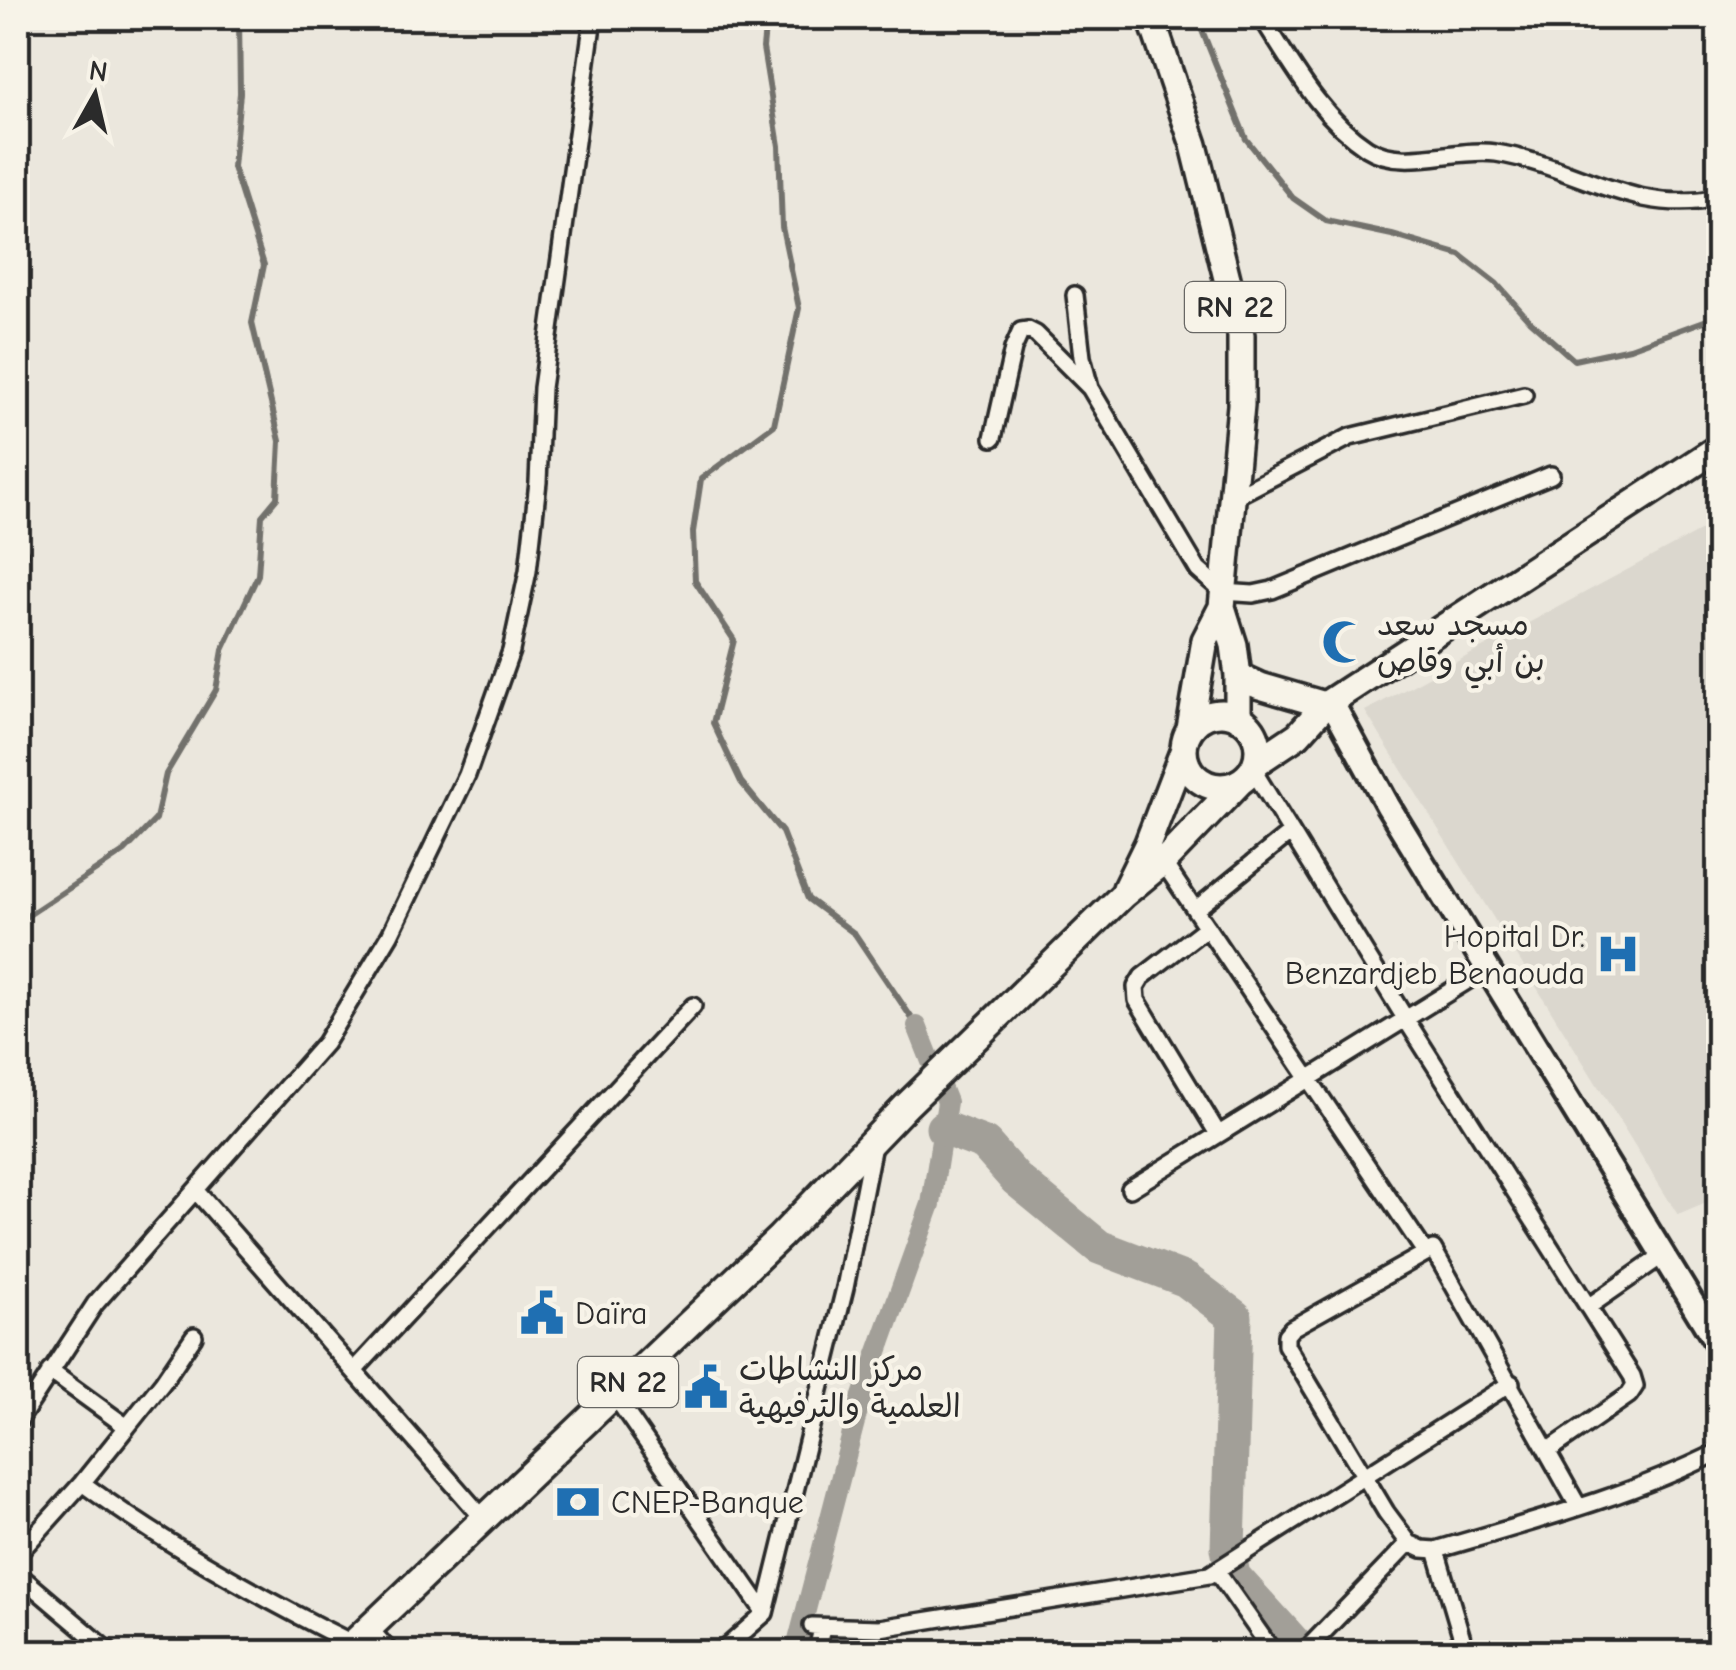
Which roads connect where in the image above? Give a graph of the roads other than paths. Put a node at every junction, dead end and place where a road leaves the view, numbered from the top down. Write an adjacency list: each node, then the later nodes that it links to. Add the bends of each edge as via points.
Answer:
1 (592, 18): 30 (street, via 542,388 528,571 511,651 467,775 359,991 325,1042)
2 (1151, 18): 11 (main road, RN 22, via 1194,145 1241,334)
3 (1262, 18): 4 (street, via 1338,127 1372,151 1406,157 1484,151 1528,158 1642,200)
4 (1718, 198)
5 (1075, 295): 6 (street)
6 (1090, 388): 8 (street, via 1036,334 1021,331); 12 (street, via 1181,546)
7 (1524, 395): 11 (street, via 1350,437)
8 (993, 438)
9 (1718, 448): 14 (main road)
10 (1551, 476): 12 (street, via 1272,590)
11 (1232, 498): 12 (main road, RN 22)
12 (1222, 600): 13 (main road, RN 22); 16 (main road, RN 22, via 1205,640)
13 (1238, 676): 14 (main road); 15 (main road, RN 22)
14 (1328, 703): 15 (main road, via 1286,702); 17 (main road); 23 (street)
15 (1239, 718): 16 (main road, via 1204,718); 17 (main road, via 1256,738)
16 (1187, 739): 17 (main road, via 1197,779 1218,787); 20 (main road, RN 22)
17 (1249, 772): 18 (street); 19 (main road, RN 22)
18 (1291, 832): 21 (street); 25 (street)
19 (1163, 862): 20 (main road, RN 22); 21 (street)
20 (1122, 895): 28 (main road, RN 22)
21 (1195, 910): 22 (street)
22 (1207, 928): 26 (street); 27 (street, via 1136,987 1137,1000)
23 (1488, 968): 25 (street); 32 (street)
24 (693, 1006): 37 (street)
25 (1405, 1018): 26 (street); 33 (street)
26 (1311, 1079): 27 (street); 31 (street)
27 (1218, 1134): 29 (street)
28 (874, 1141): 39 (main road, RN 22); 53 (street)
29 (1130, 1189)
30 (196, 1191): 36 (street, via 94,1304); 37 (street)
31 (1425, 1252): 38 (street, via 1436,1251); 44 (street, via 1286,1335)
32 (1663, 1255): 33 (street); 35 (street)
33 (1588, 1307): 42 (street, via 1634,1386)
34 (194, 1336): 41 (street)
35 (1718, 1345)
36 (50, 1371): 40 (street); 41 (street)
37 (354, 1371): 47 (street)
38 (1511, 1383): 42 (street); 44 (street)
39 (614, 1394): 47 (main road, RN 22); 53 (street)
40 (18, 1422)
41 (126, 1427): 45 (street)
42 (1548, 1451): 46 (street)
43 (1718, 1452): 46 (street)
44 (1364, 1474): 48 (street); 51 (street)
45 (82, 1484): 50 (street); 54 (street, via 226,1577)
46 (1578, 1506): 49 (street)
47 (483, 1518): 54 (main road, RN 22)
48 (1409, 1543): 49 (street); 55 (street)
49 (1436, 1550): 61 (street)
50 (18, 1554)
51 (1226, 1566): 59 (street, via 880,1628 817,1626); 60 (street)
52 (18, 1574): 56 (street)
53 (765, 1613): 58 (street)
54 (356, 1642): 57 (street)
55 (1306, 1651)
56 (110, 1652)
57 (390, 1652)
58 (721, 1652)
59 (816, 1652)
60 (1273, 1652)
61 (1466, 1652)

